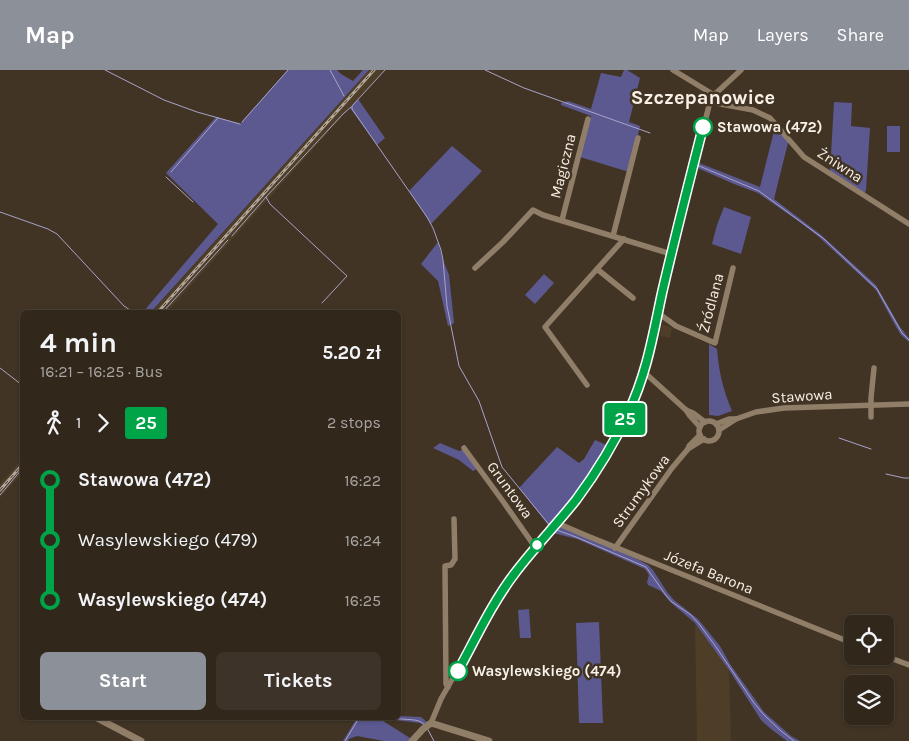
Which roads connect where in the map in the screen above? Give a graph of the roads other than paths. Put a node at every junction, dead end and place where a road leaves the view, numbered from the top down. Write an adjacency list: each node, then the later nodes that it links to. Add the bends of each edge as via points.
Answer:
1 (673, 70): 3 (street)
2 (741, 70): 3 (street)
3 (714, 95): 4 (street)
4 (710, 102): 8 (street, Żniwna, via 753,110 770,118 804,156); 11 (street)
5 (588, 119): 7 (street, Magiczna)
6 (638, 138): 9 (street)
7 (562, 220): 9 (street); 12 (street, via 533,210)
8 (909, 224)
9 (613, 236): 10 (street)
10 (624, 239): 11 (street); 14 (street)
11 (671, 254): 16 (street)
12 (476, 268)
13 (733, 268): 16 (street, Źródlana, via 715,343 676,326)
14 (597, 269): 15 (street); 19 (street, via 545,327)
15 (633, 298)
16 (658, 313): 18 (street)
17 (874, 368): 21 (street)
18 (644, 372): 23 (street); 28 (street, via 628,413 606,455)
19 (587, 385)
20 (909, 404): 21 (street, Stawowa)
21 (871, 405): 22 (street); 24 (street, Stawowa, via 784,408 729,419)
22 (871, 417)
23 (702, 424): 24 (street, via 709,421); 25 (street, via 699,433)
24 (717, 427): 25 (street, via 716,438 710,441)
25 (702, 437): 30 (street, Strumykowa, via 689,446)
26 (464, 448): 29 (street, Gruntowa)
27 (454, 519): 34 (street, via 455,559 451,565 445,566)
28 (557, 523): 29 (street); 30 (street, Józefa Barona)
29 (535, 547): 34 (street, via 503,589)
30 (615, 548): 31 (street, Józefa Barona)
31 (844, 640)
32 (894, 659): 33 (street)
33 (909, 665)
34 (448, 687): 36 (street)
35 (101, 720): 37 (street)
36 (428, 726): 38 (street); 39 (street)
37 (141, 741)
38 (412, 741)
39 (489, 741)

